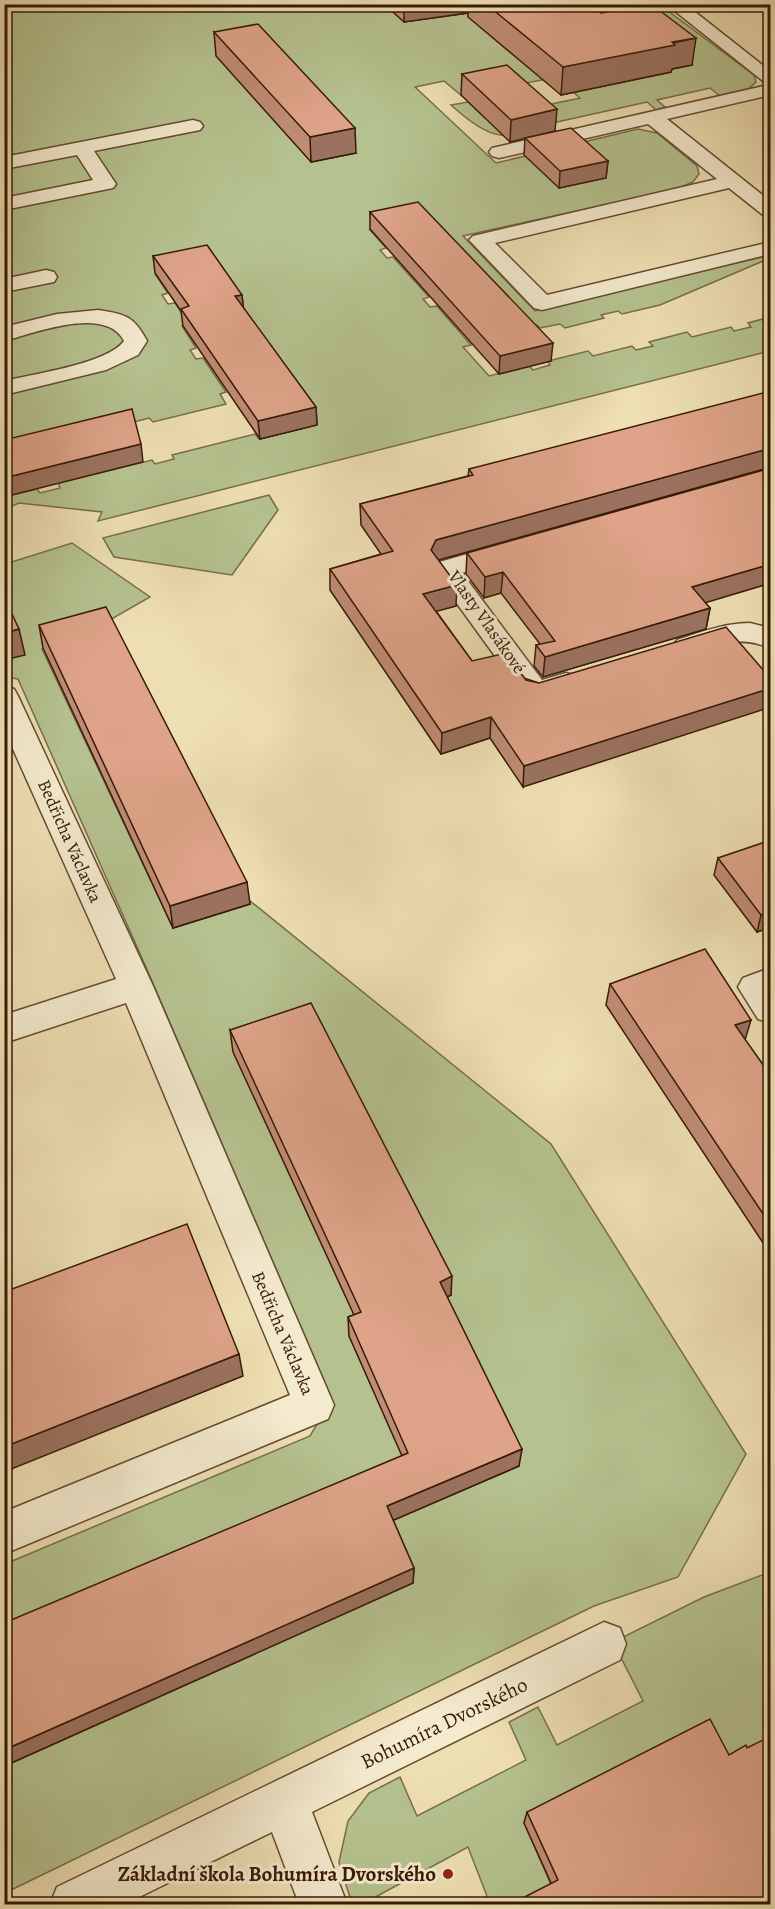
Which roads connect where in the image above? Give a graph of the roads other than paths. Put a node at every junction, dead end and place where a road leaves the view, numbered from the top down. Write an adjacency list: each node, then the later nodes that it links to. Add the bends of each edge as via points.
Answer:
1 (674, 4): 2 (street)
2 (771, 80)
3 (771, 90): 4 (street)
4 (652, 117): 7 (street); 9 (street)
5 (193, 126): 6 (street)
6 (82, 148): 8 (street); 10 (street, via 106,184)
7 (499, 152)
8 (4, 163)
9 (734, 181): 11 (street); 12 (street, via 480,240 542,303)
10 (4, 204)
11 (771, 211)
12 (771, 248)
13 (46, 277): 14 (street)
14 (4, 286)
15 (4, 334): 16 (street, via 103,315 126,325 136,341 132,350 116,360)
16 (4, 388)
17 (535, 543): 20 (street, Vlasty Vlasákové, via 445,568 536,692)
18 (771, 638): 19 (street, via 755,633 732,634)
19 (666, 652)
20 (590, 675)
21 (4, 696): 23 (street, Bedřicha Václavka)
22 (771, 981): 24 (street, via 755,987)
23 (136, 986): 25 (street); 26 (street, Bedřicha Václavka, via 314,1405)
24 (771, 1009)
25 (4, 1029)
26 (4, 1533)
27 (604, 1644): 28 (street, Bohumíra Dvorského)
28 (284, 1802): 29 (street, Bohumíra Dvorského); 30 (street)
29 (75, 1905)
30 (323, 1905)

